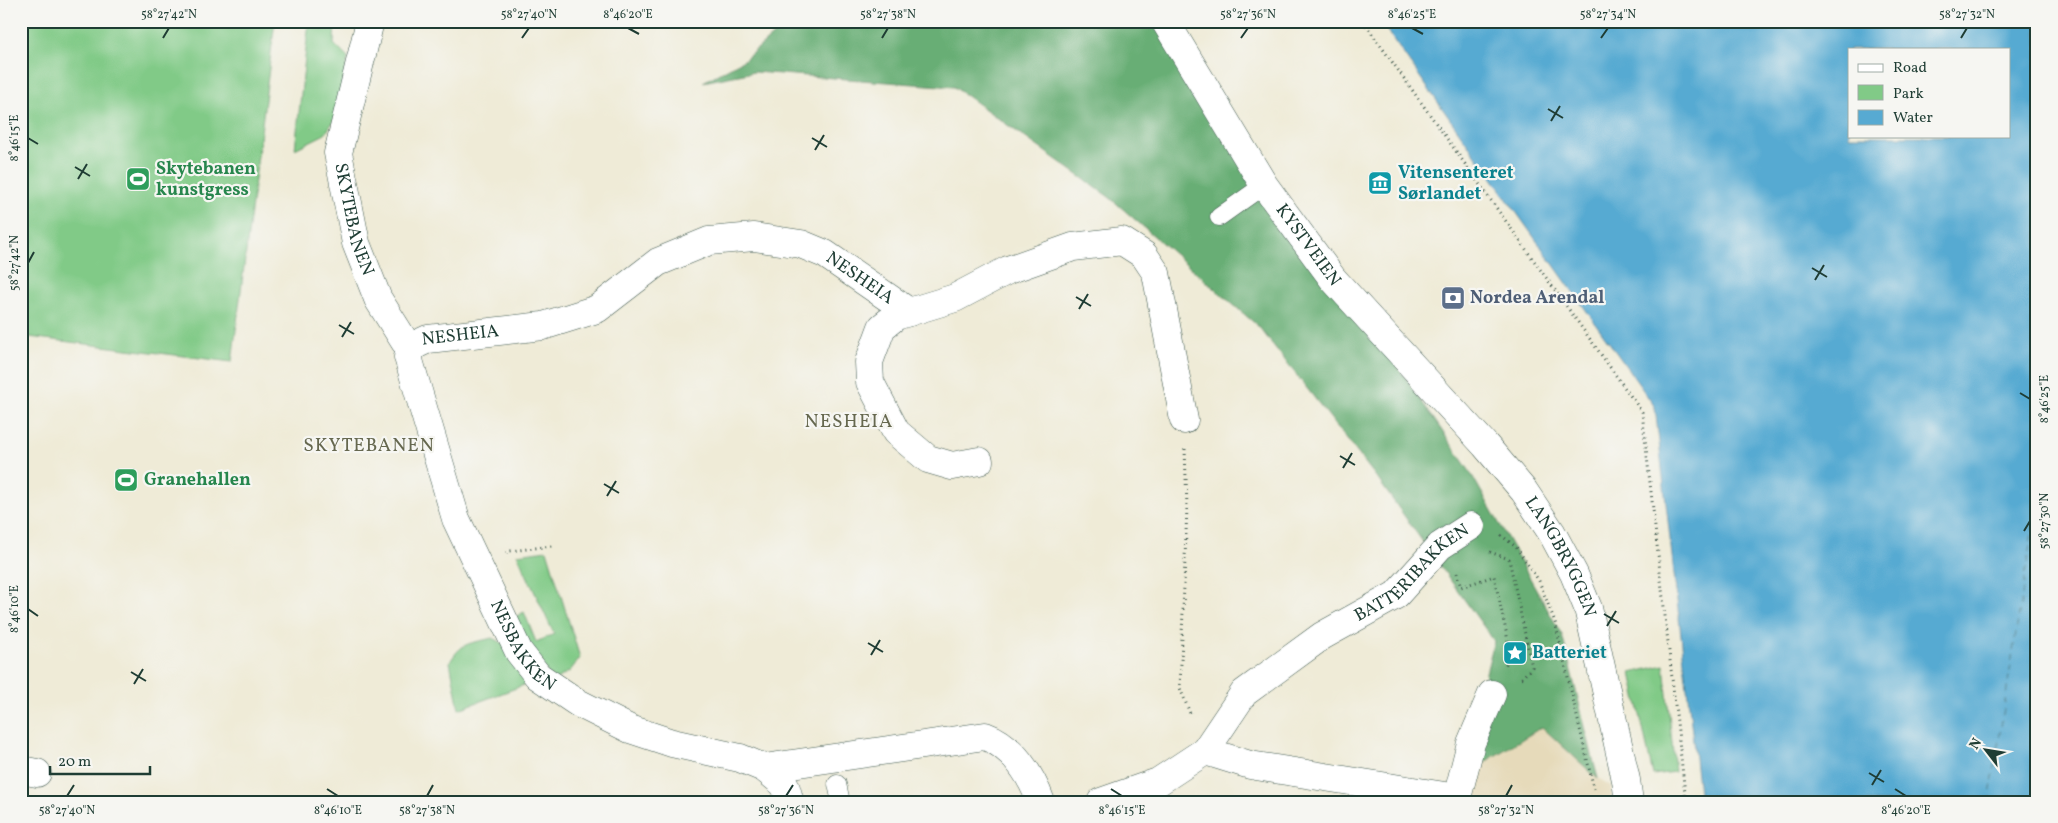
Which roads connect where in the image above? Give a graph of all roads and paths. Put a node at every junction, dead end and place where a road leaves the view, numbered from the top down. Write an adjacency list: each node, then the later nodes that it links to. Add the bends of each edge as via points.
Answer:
1 (370, 21): 7 (street, SKYTEBANEN, via 338,153 356,243 378,299 405,342)
2 (1164, 21): 4 (street, KYSTVEIEN)
3 (1363, 21): 27 (path, via 1642,412)
4 (1264, 185): 5 (lane); 9 (street, KYSTVEIEN, via 1333,279)
5 (1219, 217)
6 (909, 312): 7 (street, NESHEIA, via 825,254 801,244 754,237 709,241 658,262 597,309 543,326 428,339); 8 (street, NESHEIA, via 955,298 1008,270 1072,247 1122,241 1144,255 1156,273); 10 (street, via 896,316 882,327 869,362 870,382 896,432 928,459 952,466)
7 (413, 346): 14 (street, NESBAKKEN, via 408,356 456,519)
8 (1184, 420): 17 (path, via 1187,507 1180,688)
9 (1485, 445): 26 (street, LANGBRYGGEN, via 1524,491 1552,533 1588,608)
10 (979, 461)
11 (1471, 526): 17 (street, BATTERIBAKKEN, via 1440,546 1396,595 1322,636 1244,693); 20 (path, BATTERIBAKKEN, via 1495,530 1516,547 1539,581 1555,622)
12 (552, 546): 14 (path, via 510,551)
13 (1482, 555): 16 (path, via 1491,551 1509,559 1532,667)
14 (479, 568): 18 (street, NESBAKKEN, via 519,652 538,676 578,704 630,729 672,743 740,758)
15 (1461, 587): 16 (path, via 1494,576 1511,654)
16 (1504, 689): 21 (street, via 1471,743)
17 (1205, 751): 21 (street, via 1250,765); 25 (street, via 1158,782)
18 (764, 768): 22 (street, NESBAKKEN, via 785,785); 24 (street, via 985,736 997,740 1020,763)
19 (837, 784): 23 (lane)
20 (1596, 795)
21 (1456, 800)
22 (790, 802)
23 (841, 802)
24 (1041, 802)
25 (1101, 802)
26 (1629, 802)
27 (1686, 802)

